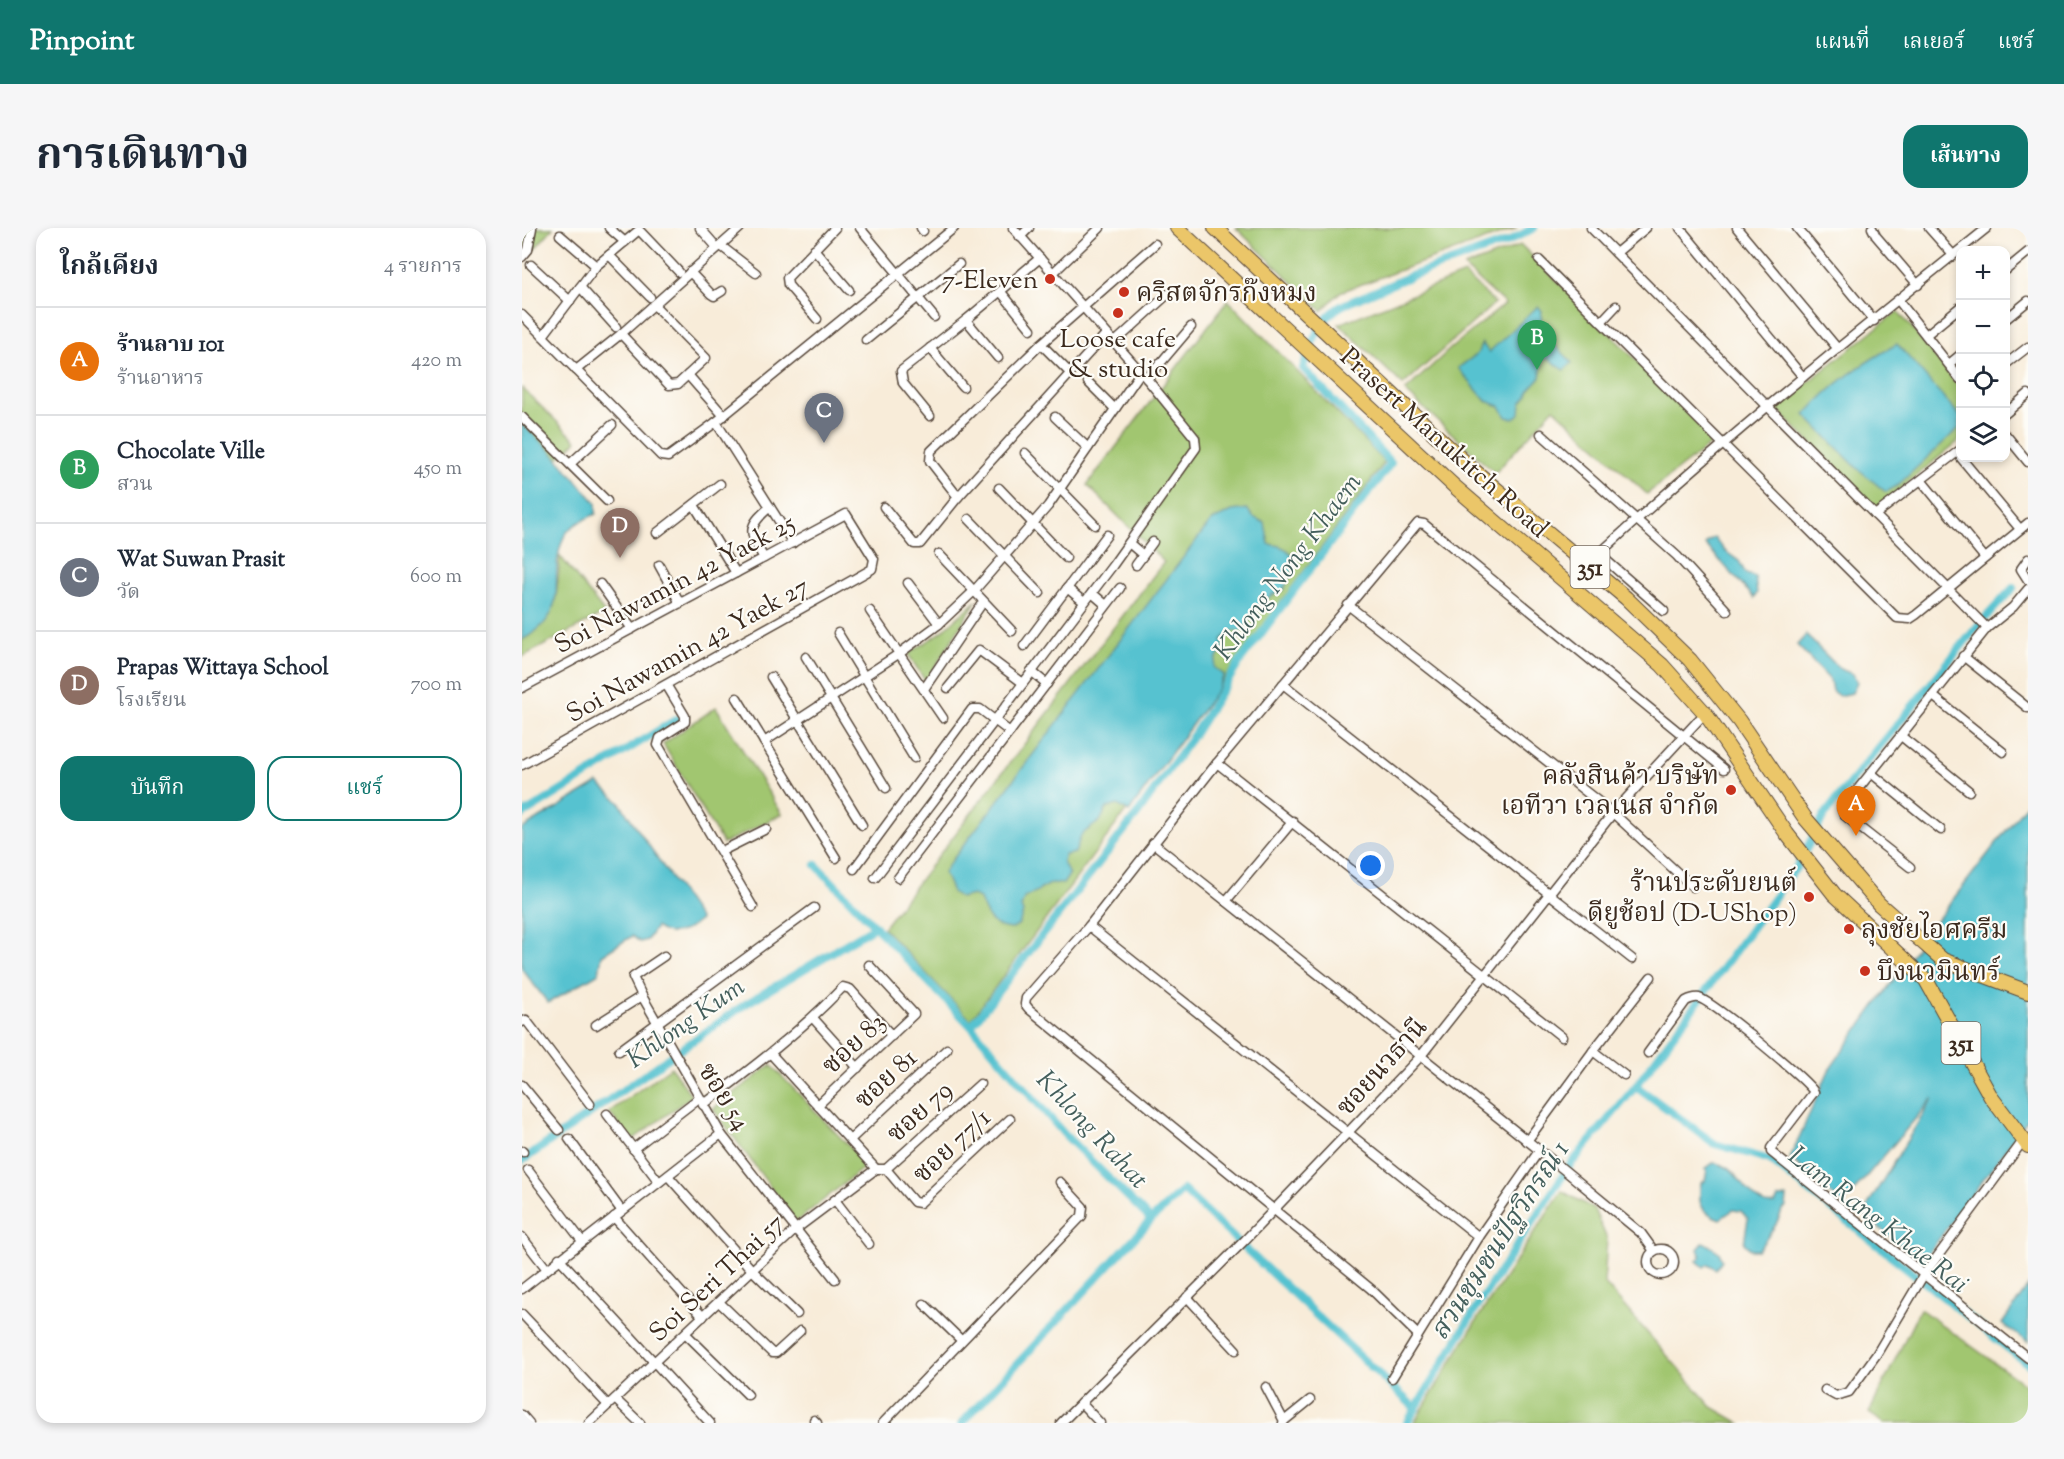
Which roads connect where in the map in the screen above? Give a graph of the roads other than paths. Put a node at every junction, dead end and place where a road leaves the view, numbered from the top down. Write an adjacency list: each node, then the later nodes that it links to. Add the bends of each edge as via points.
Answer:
1 (532, 228): 32 (street, via 528,250)
2 (609, 228): 24 (street)
3 (700, 228): 26 (street)
4 (740, 228): 26 (street)
5 (835, 228): 27 (street)
6 (861, 228): 42 (street)
7 (954, 228): 42 (street)
8 (1013, 228): 23 (street)
9 (1029, 228): 23 (street)
10 (1100, 228): 43 (street)
11 (1177, 228): 111 (main road, Prasert Manukitch Road / 351)
12 (1215, 228): 108 (main road, Prasert Manukitch Road / 351)
13 (1591, 228): 29 (street)
14 (1646, 228): 29 (street)
15 (1680, 228): 86 (street)
16 (1737, 228): 76 (street)
17 (1797, 228): 63 (street)
18 (1872, 228): 44 (street)
19 (1929, 228): 31 (street)
20 (1986, 228): 31 (street)
21 (641, 229): 24 (street); 39 (street)
22 (560, 236): 37 (street)
23 (1020, 237): 33 (street)
24 (625, 242): 30 (street)
25 (1155, 244): 55 (street)
26 (718, 245): 40 (street); 41 (street)
27 (814, 249): 46 (street); 61 (street, via 787,278 788,285)
28 (2028, 252): 38 (street)
29 (1616, 253): 90 (street)
30 (609, 255): 37 (street); 52 (street)
31 (1953, 255): 44 (street)
32 (522, 257)
33 (1040, 258): 43 (street); 48 (street)
34 (1539, 260): 64 (street)
35 (959, 264): 50 (street)
36 (531, 265): 51 (street)
37 (596, 266): 45 (street)
38 (2010, 267)
39 (679, 272)
40 (690, 272): 47 (street, via 714,296); 52 (street)
41 (756, 273)
42 (898, 273): 50 (street); 93 (street)
43 (1053, 273): 55 (street)
44 (1918, 285): 53 (street)
45 (580, 287): 51 (street); 67 (street)
46 (849, 290)
47 (722, 291)
48 (1001, 292): 62 (street); 66 (street)
49 (1168, 294): 72 (street)
50 (918, 298): 59 (street); 71 (street)
51 (570, 301): 70 (street)
52 (652, 301): 67 (street); 84 (street, via 706,358)
53 (1899, 301): 63 (street); 69 (street)
54 (2028, 301): 60 (street)
55 (1082, 306): 68 (street); 73 (street)
56 (1616, 306): 64 (street)
57 (1956, 310): 69 (street)
58 (522, 315): 70 (street)
59 (934, 316)
60 (2010, 316)
61 (817, 319)
62 (966, 320): 75 (street); 77 (street)
63 (1874, 321): 76 (street)
64 (1601, 322): 101 (street)
65 (1191, 327): 85 (street)
66 (1031, 329)
67 (619, 331): 81 (street); 84 (street, via 669,385 678,384)
68 (1106, 334): 72 (street); 82 (street)
69 (1926, 335): 80 (street)
70 (543, 336): 81 (street)
71 (866, 340)
72 (1114, 343): 85 (street)
73 (1041, 344): 82 (street); 114 (street, via 929,454 930,461)
74 (2028, 347): 79 (street)
75 (930, 348): 88 (street); 94 (street, via 900,375)
76 (1838, 349): 86 (street)
77 (998, 358)
78 (1956, 358): 80 (street)
79 (2010, 361)
80 (1949, 364): 83 (street)
81 (576, 370): 97 (street, via 665,458)
82 (1069, 372): 114 (street)
83 (1956, 374)
84 (688, 375): 93 (street)
85 (1144, 376): 91 (street); 130 (street, via 1197,443)
86 (1803, 377): 90 (street)
87 (1088, 382): 91 (street)
88 (963, 387)
89 (2028, 394): 92 (street)
90 (1768, 407): 101 (street); 119 (street)
91 (1114, 409): 102 (street)
92 (2010, 410)
93 (724, 416): 97 (street)
94 (930, 416)
95 (522, 417): 107 (street)
96 (1056, 417): 102 (street)
97 (716, 422): 117 (street)
98 (612, 425): 107 (street)
99 (1541, 434): 121 (street)
100 (2010, 440): 106 (street)
101 (1724, 444): 121 (street); 149 (street, via 1897,618 1910,619)
102 (1088, 448): 112 (street)
103 (1025, 453): 112 (street)
104 (1956, 457): 109 (street)
105 (1966, 462): 125 (street)
106 (2028, 462)
107 (570, 464): 115 (street)
108 (1469, 466): 111 (main road); 141 (main road, Prasert Manukitch Road / 351)
109 (1921, 480): 119 (street); 137 (street)
110 (720, 484): 116 (street)
111 (1454, 486): 185 (main road, Prasert Manukitch Road / 351, via 1653,657)
112 (1061, 487): 123 (street); 124 (street)
113 (999, 488): 123 (street)
114 (958, 497): 118 (street, via 917,545)
115 (608, 501)
116 (694, 505): 126 (street); 143 (street)
117 (770, 507): 129 (street); 135 (street, via 756,519 752,529)
118 (885, 507)
119 (1875, 515): 149 (street)
120 (969, 519): 134 (street)
121 (1636, 519): 132 (street); 160 (street, via 1677,556)
122 (2028, 523): 125 (street)
123 (1034, 525): 134 (street); 136 (street)
124 (1095, 525)
125 (2020, 529): 137 (street)
126 (657, 533)
127 (1107, 535): 147 (street)
128 (1154, 542): 133 (street)
129 (793, 543): 135 (street, Soi Nawamin 42 Yaek 25); 142 (street, Soi Nawamin 42 Yaek 25, via 846,514 874,559)
130 (1129, 543): 133 (street); 153 (street)
131 (939, 554): 151 (street)
132 (1599, 554): 141 (street); 161 (street)
133 (1143, 555): 140 (street)
134 (1004, 556): 151 (street); 152 (street)
135 (764, 558): 143 (street, Soi Nawamin 42 Yaek 25)
136 (1066, 558)
137 (1985, 558): 149 (street)
138 (2028, 559): 144 (street, via 2021,569)
139 (659, 565): 155 (street)
140 (1136, 565)
141 (1587, 565): 206 (main road, Prasert Manukitch Road / 351, via 1690,660 1739,721)
142 (872, 569): 177 (street, Soi Nawamin 42 Yaek 27)
143 (736, 573): 155 (street, Soi Nawamin 42 Yaek 25)
144 (2028, 580)
145 (908, 583): 162 (street)
146 (600, 584): 164 (street)
147 (1067, 588): 156 (street); 167 (street)
148 (1120, 588): 157 (street)
149 (1948, 589): 163 (street)
150 (2028, 589): 163 (street, via 2013,607)
151 (974, 591): 154 (street); 162 (street)
152 (1040, 593)
153 (1092, 593): 156 (street); 157 (street)
154 (983, 602): 165 (street); 180 (street)
155 (681, 603): 164 (street, Soi Nawamin 42 Yaek 25)
156 (1084, 603): 171 (street)
157 (1106, 605): 175 (street)
158 (1348, 605): 176 (street); 190 (street, via 1413,526 1424,524); 201 (street)
159 (870, 611): 168 (street)
160 (1727, 611)
161 (1664, 612)
162 (939, 624): 168 (street)
163 (1983, 624): 169 (street)
164 (632, 629): 178 (street, Soi Nawamin 42 Yaek 25)
165 (1012, 631)
166 (838, 633): 173 (street)
167 (1024, 646)
168 (900, 653): 173 (street); 180 (street)
169 (1963, 656): 181 (street); 184 (street)
170 (806, 657): 183 (street)
171 (1031, 671): 174 (street); 175 (street)
172 (771, 677): 188 (street)
173 (864, 677): 183 (street); 194 (street)
174 (1023, 683): 179 (street, via 979,650); 187 (street)
175 (1047, 684): 189 (street)
176 (1283, 684): 195 (street); 215 (street)
177 (667, 686): 196 (street, Soi Nawamin 42 Yaek 27); 208 (street, via 685,722 660,738 658,745)
178 (522, 688)
179 (948, 688)
180 (924, 689): 186 (street)
181 (1933, 696): 191 (street); 193 (street)
182 (737, 698): 192 (street)
183 (831, 699): 188 (street); 199 (street)
184 (2028, 708)
185 (1704, 713): 190 (street, ซอยนวธานี); 219 (main road, Prasert Manukitch Road / 351, via 1801,852 1834,894)
186 (943, 718)
187 (994, 719): 189 (street); 211 (street, via 980,709 972,709); 212 (street)
188 (798, 720): 192 (street); 203 (street)
189 (1010, 732): 213 (street)
190 (1683, 734): 197 (street); 201 (street, ซอยนวธานี)
191 (1902, 736): 198 (street); 200 (street)
192 (764, 742): 209 (street)
193 (2003, 752)
194 (914, 758)
195 (1217, 763): 202 (street); 207 (street)
196 (522, 765)
197 (1724, 769)
198 (1871, 773): 205 (street); 210 (street, via 1842,812)
199 (886, 788)
200 (1968, 790)
201 (1613, 813): 214 (street); 215 (street, ซอยนวธานี)
202 (1293, 821): 216 (street); 224 (street)
203 (862, 825)
204 (766, 829): 208 (street)
205 (1941, 830)
206 (1814, 831): 219 (main road, via 1881,918 1876,925); 226 (main road, Prasert Manukitch Road / 351, via 1879,904 1943,960)
207 (1153, 843): 216 (street); 220 (street)
208 (722, 851): 217 (street)
209 (836, 858)
210 (1910, 867)
211 (854, 869)
212 (875, 878)
213 (898, 878)
214 (1692, 887)
215 (1549, 893): 222 (street); 224 (street, ซอยนวธานี)
216 (1226, 901): 239 (street)
217 (753, 907)
218 (814, 908): 230 (street)
219 (1864, 923): 255 (main road, Prasert Manukitch Road / 351, via 1926,980 1991,1097)
220 (1089, 926): 251 (street); 265 (street, via 1026,998 1025,1004)
221 (664, 956): 227 (street, ซอย 54, via 633,977)
222 (1632, 959)
223 (869, 965): 232 (street, ซอย 83, via 913,1011 913,1017)
224 (1485, 977): 233 (street); 239 (street, ซอยนวธานี)
225 (1652, 977): 236 (street)
226 (2028, 992)
227 (642, 996): 230 (street, ซอย 54); 231 (street)
228 (523, 1018): 245 (street)
229 (813, 1018): 232 (street, via 846,987); 238 (street); 240 (street)
230 (657, 1024): 235 (street); 244 (street, ซอย 54)
231 (597, 1025)
232 (892, 1036): 240 (street, ซอย 83)
233 (1562, 1037)
234 (947, 1049): 253 (street, ซอย 81)
235 (619, 1051)
236 (1593, 1051): 241 (street); 254 (street)
237 (1648, 1053): 278 (street, via 1686,1001 1699,998 1745,1032 1814,1092 1771,1152)
238 (771, 1054): 244 (street); 246 (street)
239 (1420, 1057): 251 (street, ซอยนวธานี); 254 (street)
240 (858, 1068): 246 (street, ซอย 83)
241 (1624, 1075)
242 (980, 1084): 259 (street, ซอย 79)
243 (522, 1085): 249 (street)
244 (701, 1102): 250 (street, ซอย 54); 256 (street)
245 (590, 1104)
246 (818, 1105): 253 (street)
247 (607, 1114): 256 (street)
248 (1010, 1119): 259 (street, ซอย 77/1, via 920,1203 914,1202)
249 (559, 1130)
250 (721, 1134): 261 (street); 268 (street, ซอย 54)
251 (1347, 1135): 265 (street, ซอยนวธานี); 270 (street)
252 (569, 1139): 266 (street)
253 (851, 1139): 258 (street)
254 (1527, 1141): 257 (street)
255 (2024, 1141): 278 (street)
256 (633, 1149): 262 (street)
257 (1539, 1150): 270 (street); 273 (street, via 1641,1233)
258 (876, 1169): 259 (street); 264 (street, Soi Seri Thai 57)
259 (886, 1169)
260 (528, 1170): 271 (street)
261 (668, 1176): 262 (street); 276 (street)
262 (658, 1182): 266 (street)
263 (1060, 1182): 289 (street, via 1083,1207 1082,1216)
264 (835, 1200): 268 (street, Soi Seri Thai 57); 272 (street)
265 (1275, 1209): 280 (street, ซอยนวธานี); 288 (street, via 1371,1289)
266 (621, 1210): 267 (street)
267 (614, 1217): 271 (street); 285 (street)
268 (796, 1229): 276 (street, Soi Seri Thai 57); 277 (street, ซอย 54)
269 (522, 1237): 275 (street)
270 (1479, 1237): 288 (street)
271 (582, 1241): 274 (street)
272 (869, 1244)
273 (1654, 1251)
274 (559, 1258): 275 (street); 292 (street)
275 (546, 1268): 279 (street)
276 (752, 1270): 281 (street, Soi Seri Thai 57); 284 (street)
277 (835, 1279)
278 (1921, 1279): 291 (street); 295 (street, via 1849,1392 1836,1396)
279 (522, 1289)
280 (1187, 1297): 290 (street); 299 (street, ซอยนวธานี)
281 (719, 1302): 285 (street, Soi Seri Thai 57); 286 (street, via 772,1353)
282 (924, 1304): 289 (street)
283 (522, 1314): 298 (street)
284 (797, 1314)
285 (704, 1317): 287 (street, Soi Seri Thai 57)
286 (800, 1331)
287 (686, 1334): 292 (street, Soi Seri Thai 57); 296 (street)
288 (1417, 1334): 293 (street)
289 (961, 1340): 306 (street)
290 (1236, 1350)
291 (2028, 1358)
292 (655, 1363): 298 (street, Soi Seri Thai 57); 305 (street)
293 (1392, 1378)
294 (1266, 1388): 301 (street)
295 (1825, 1390)
296 (748, 1395)
297 (1310, 1400): 301 (street)
298 (612, 1402): 303 (street, Soi Seri Thai 57); 304 (street)
299 (1081, 1403): 307 (street, ซอยนวธานี); 308 (street)
300 (522, 1415): 302 (street)
301 (1284, 1422)
302 (530, 1423)
303 (589, 1423)
304 (640, 1423)
305 (710, 1423)
306 (883, 1423)
307 (1061, 1423)
308 (1100, 1423)

